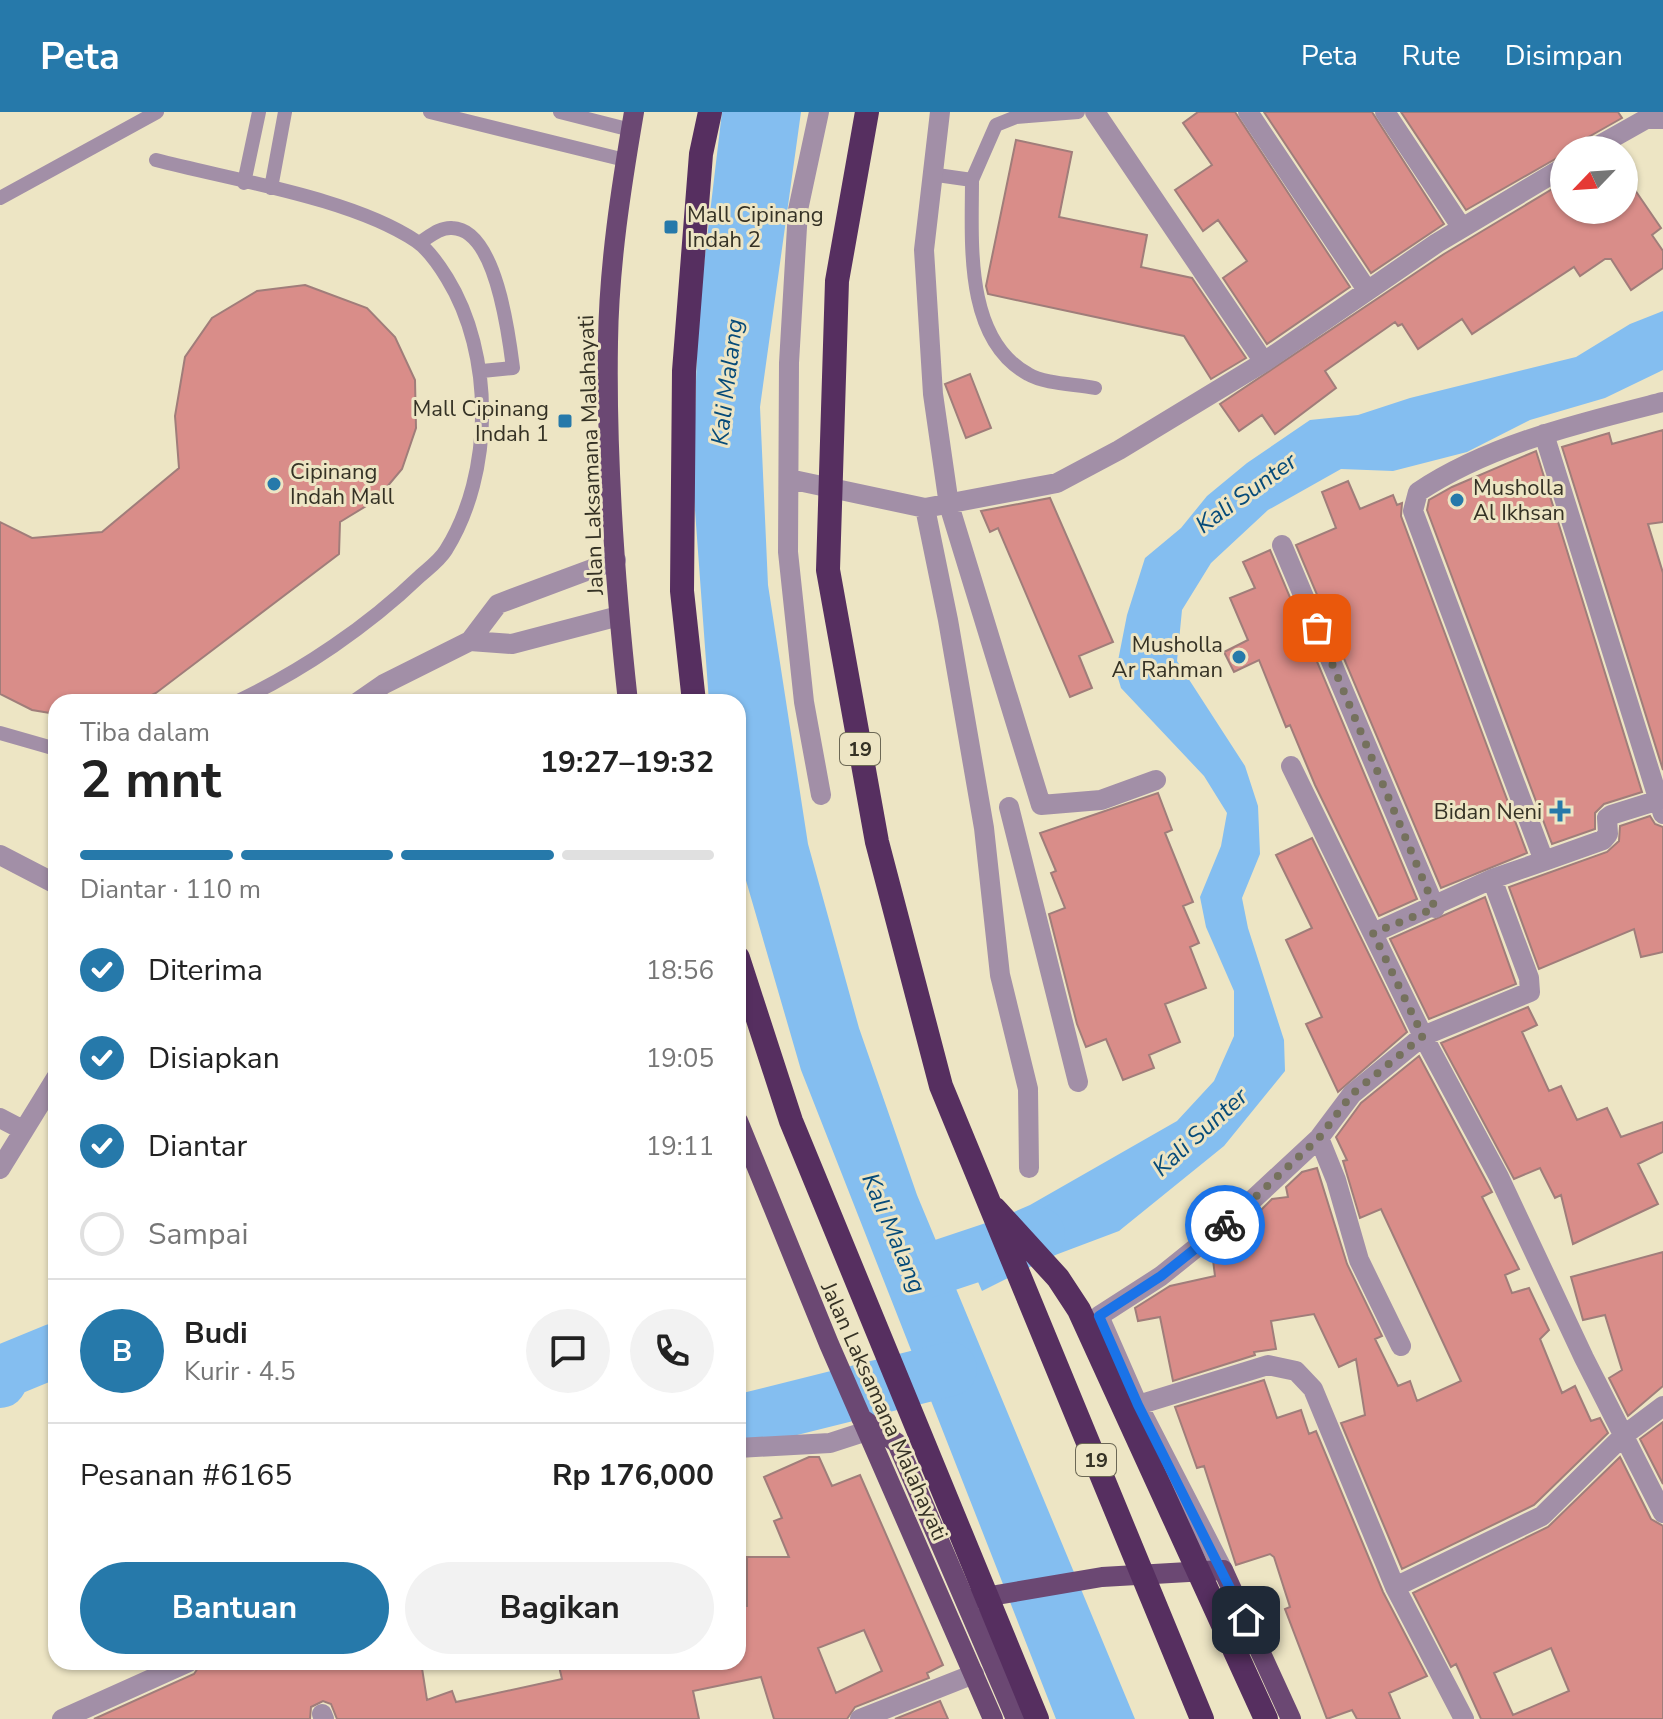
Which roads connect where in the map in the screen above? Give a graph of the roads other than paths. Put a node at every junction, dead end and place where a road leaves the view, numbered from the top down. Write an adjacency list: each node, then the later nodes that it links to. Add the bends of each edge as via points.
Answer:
1 (157, 112): 24 (lane)
2 (259, 112): 22 (lane)
3 (285, 112): 23 (lane)
4 (430, 112): 18 (lane)
5 (560, 112): 14 (lane)
6 (710, 112): 43 (highway, via 701,154 684,371 682,591)
7 (819, 112): 33 (street, via 798,210)
8 (867, 112): 69 (highway, 19, via 837,281 828,570 877,842 941,1086)
9 (940, 112): 19 (street)
10 (1078, 112): 21 (lane, via 1016,117 996,125)
11 (1095, 112): 28 (street)
12 (1248, 112): 27 (street)
13 (1385, 112): 25 (street)
14 (631, 117): 18 (main road, Jalan Laksamana Malahayati)
15 (1663, 119): 16 (street, via 1646,119)
16 (1616, 136)
17 (156, 160): 22 (lane)
18 (625, 160): 37 (main road, Jalan Laksamana Malahayati, via 608,340)
19 (930, 174): 21 (lane); 34 (street, via 924,250 933,394)
20 (1550, 175): 25 (street)
21 (972, 180): 30 (lane, via 972,280 996,347 1029,375)
22 (244, 183): 23 (lane)
23 (271, 188): 26 (lane, via 387,224)
24 (0, 198)
25 (1462, 228): 27 (street)
26 (419, 243): 29 (lane, via 457,295); 29 (lane, via 454,227 482,249 507,323 513,368)
27 (1367, 290): 28 (street)
28 (1264, 362): 34 (street, via 1057,483)
29 (482, 371): 40 (lane, via 480,438 469,498 446,551 396,599)
30 (1095, 388)
31 (1663, 402): 32 (street)
32 (1544, 434): 52 (street); 54 (street, via 1431,483 1418,492 1413,511)
33 (789, 479): 35 (street); 48 (street, via 788,552 804,702)
34 (949, 505): 35 (street); 50 (street)
35 (925, 508): 49 (street)
36 (1282, 545): 57 (street)
37 (616, 560): 38 (main road, Jalan Laksamana Malahayati); 39 (street, via 498,604)
38 (619, 616): 39 (street, via 512,644); 42 (main road, Jalan Laksamana Malahayati)
39 (470, 641): 41 (street)
40 (249, 694)
41 (370, 694)
42 (627, 694)
43 (693, 694)
44 (0, 733): 45 (lane)
45 (48, 747)
46 (1291, 766): 58 (street)
47 (1156, 780): 50 (street, via 1101,800)
48 (821, 795)
49 (979, 797): 51 (street); 67 (street, via 1000,975 1028,1089)
50 (1041, 805): 51 (street)
51 (1009, 807): 61 (street)
52 (1661, 807): 54 (street, via 1611,815 1603,840)
53 (0, 855): 56 (street)
54 (1544, 861): 55 (street)
55 (1492, 879): 57 (street); 60 (street, via 1530,992)
56 (48, 880)
57 (1435, 908): 58 (street)
58 (1373, 933): 60 (street)
59 (746, 983): 86 (highway, via 791,1121)
60 (1423, 1036): 65 (street, via 1352,1094); 74 (street, via 1499,1177)
61 (1078, 1082)
62 (48, 1097): 64 (street)
63 (0, 1118): 64 (street)
64 (23, 1130): 68 (street)
65 (1319, 1138): 70 (street, via 1359,1260); 71 (street, via 1233,1218 1161,1276 1099,1316)
66 (746, 1141): 73 (main road, Jalan Laksamana Malahayati)
67 (1029, 1168)
68 (0, 1169)
69 (987, 1202): 87 (highway, 19); 88 (highway, via 1043,1261 1079,1310)
70 (1401, 1346)
71 (1138, 1405): 77 (street); 78 (street, via 1268,1365 1296,1371 1313,1389)
72 (1663, 1406): 74 (street)
73 (862, 1419): 75 (street, via 830,1443); 79 (main road, via 897,1443); 81 (main road, Jalan Laksamana Malahayati)
74 (1623, 1436): 76 (street); 78 (street, via 1542,1516)
75 (746, 1448)
76 (1663, 1513)
77 (1223, 1570): 79 (main road, via 1102,1577); 89 (main road)
78 (1395, 1587): 90 (street)
79 (973, 1598): 85 (main road)
80 (171, 1670): 82 (street)
81 (974, 1674): 83 (street); 84 (main road, Jalan Laksamana Malahayati)
82 (62, 1719)
83 (860, 1719)
84 (993, 1719)
85 (1016, 1719)
86 (1037, 1719)
87 (1202, 1719)
88 (1266, 1719)
89 (1291, 1719)
90 (1464, 1719)

